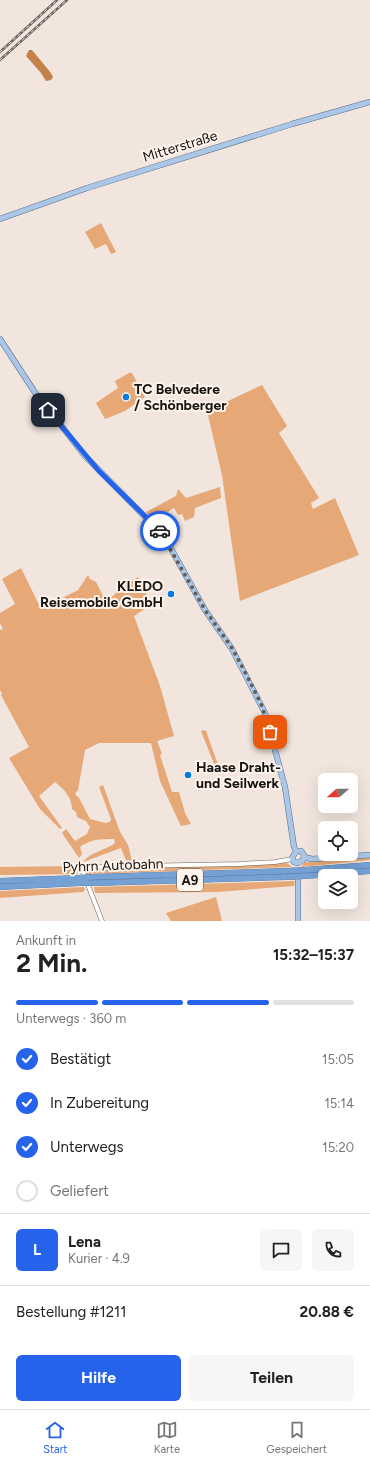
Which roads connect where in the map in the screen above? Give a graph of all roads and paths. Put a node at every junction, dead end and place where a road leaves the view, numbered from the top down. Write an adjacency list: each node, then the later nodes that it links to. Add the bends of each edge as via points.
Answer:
1 (370, 102): 2 (main road, Mitterstraße, via 296,122 87,188)
2 (0, 219)
3 (0, 339): 4 (main road, via 34,391 85,456 164,536 205,610 232,648 258,696 266,718 285,787)
4 (296, 851): 6 (main road, via 302,852); 7 (main road, via 292,853)
5 (370, 855): 6 (main road, via 312,859)
6 (304, 857): 7 (main road, via 298,865)
7 (292, 859): 15 (street, via 239,864 81,867)
8 (370, 865): 10 (highway, Pyhrn Autobahn / A9)
9 (370, 871): 10 (highway, Pyhrn Autobahn / A9)
10 (305, 873): 11 (highway, Pyhrn Autobahn / A9, bridge)
11 (79, 880): 13 (highway, Pyhrn Autobahn / A9); 14 (highway, Pyhrn Autobahn / A9)
12 (298, 880): 16 (main road)
13 (0, 881)
14 (0, 887)
15 (102, 921)
16 (298, 921)

